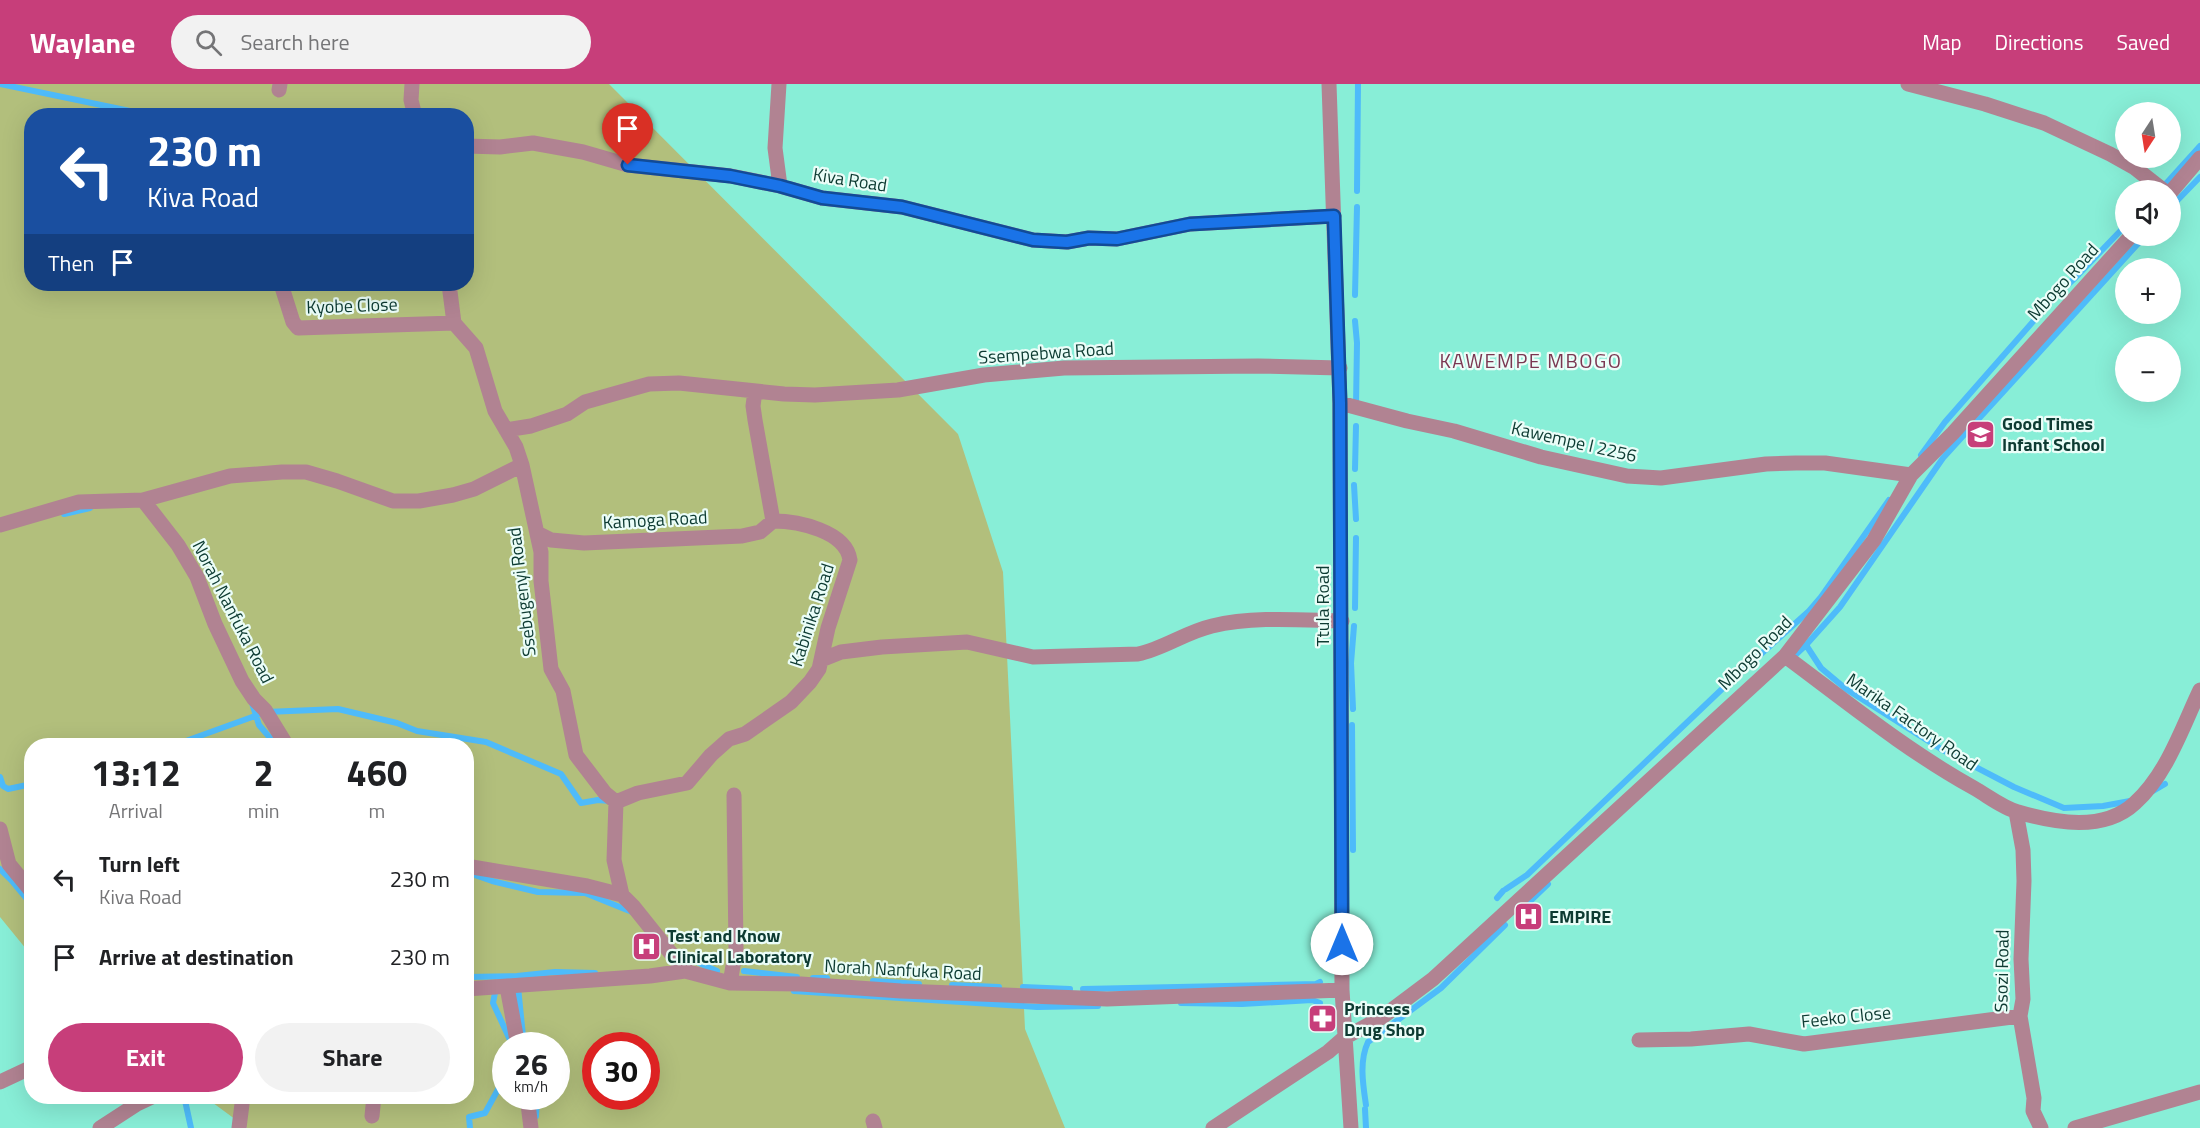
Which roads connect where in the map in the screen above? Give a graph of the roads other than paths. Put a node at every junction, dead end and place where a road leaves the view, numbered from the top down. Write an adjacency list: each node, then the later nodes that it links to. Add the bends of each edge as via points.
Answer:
1 (412, 84): 5 (street)
2 (779, 84): 10 (street, via 775,148)
3 (1329, 84): 11 (street, Ttula Road)
4 (1908, 84): 8 (street, via 2044,123 2119,158)
5 (413, 108)
6 (474, 146): 10 (street, Kiva Road, via 533,143 628,165 730,176)
7 (2200, 158): 9 (street)
8 (2150, 180)
9 (2181, 180)
10 (780, 186): 11 (street, Kiva Road, via 822,198 902,207 1033,240 1067,242 1117,239 1190,224)
11 (1334, 216): 16 (street, Ttula Road)
12 (2122, 246): 21 (street, Mbogo Road)
13 (283, 291): 15 (street, Kyobe Close, via 298,328)
14 (450, 291): 15 (street)
15 (454, 323): 19 (street, Ssebugenyi Road, via 476,348 495,411)
16 (1340, 368): 17 (street, Ssempebwa Road, via 1064,368 984,375 898,390 815,395); 18 (street, Ttula Road)
17 (755, 391): 19 (street, Ssempebwa Road, via 649,384 585,402 567,414 531,426); 23 (street, via 753,406)
18 (1340, 403): 21 (street, Kawempe I 2256, via 1627,476 1661,478 1796,462); 26 (street, Ttula Road)
19 (506, 430): 20 (street, Ssebugenyi Road)
20 (522, 465): 22 (street, via 474,489 419,501 393,501 306,472 230,476); 25 (street, Ssebugenyi Road)
21 (1911, 475): 27 (street, Mbogo Road, via 1874,540)
22 (143, 500): 24 (street, via 79,502); 30 (street, Norah Nanfuka Road, via 188,561 242,681)
23 (773, 521): 25 (street, Kamoga Road, via 760,532 742,536 584,543 551,540); 28 (street, Kabinika Road, via 806,525 832,536 849,553)
24 (0, 525)
25 (537, 533): 32 (street, Ssebugenyi Road, via 551,669 563,691 576,756)
26 (1342, 621): 28 (street, via 1276,620 1211,626 1138,654 1034,657 967,642 841,652); 42 (street, Ttula Road)
27 (1785, 656): 33 (street, Marika Factory Road, via 1937,767); 45 (street, Mbogo Road, via 1433,979 1381,1018)
28 (821, 660): 32 (street, Kabinika Road, via 810,682 791,702 745,734 729,739 687,783)
29 (2200, 690): 33 (street, Marika Factory Road, via 2151,785 2134,804 2113,818 2086,823)
30 (281, 738)
31 (734, 795): 39 (street, via 736,950)
32 (616, 802): 37 (street, via 614,860)
33 (2016, 812): 43 (street, Ssozi Road, via 2024,881 2024,999)
34 (0, 829): 36 (street, via 9,864)
35 (474, 867): 37 (street, via 587,886)
36 (24, 882)
37 (622, 896): 38 (street)
38 (685, 971): 39 (street, Norah Nanfuka Road); 40 (street)
39 (730, 983): 42 (street, Norah Nanfuka Road, via 1107,999)
40 (507, 987): 41 (street); 44 (street)
41 (474, 989)
42 (1342, 990): 45 (street, Ttula Road)
43 (2020, 1016): 46 (street, Feeko Close, via 1804,1044 1749,1034); 60 (street, Ssozi Road, via 2033,1111)
44 (515, 1032)
45 (1344, 1038): 58 (street, Mbogo Road); 59 (street, Ttula Road)
46 (1639, 1040)
47 (24, 1071): 48 (street)
48 (0, 1082)
49 (2200, 1092): 61 (street)
50 (137, 1104): 55 (street)
51 (242, 1104): 56 (street)
52 (373, 1104): 54 (street)
53 (529, 1110): 57 (street)
54 (372, 1116)
55 (100, 1128)
56 (239, 1128)
57 (531, 1128)
58 (1212, 1128)
59 (1351, 1128)
60 (2041, 1128)
61 (2075, 1128)

